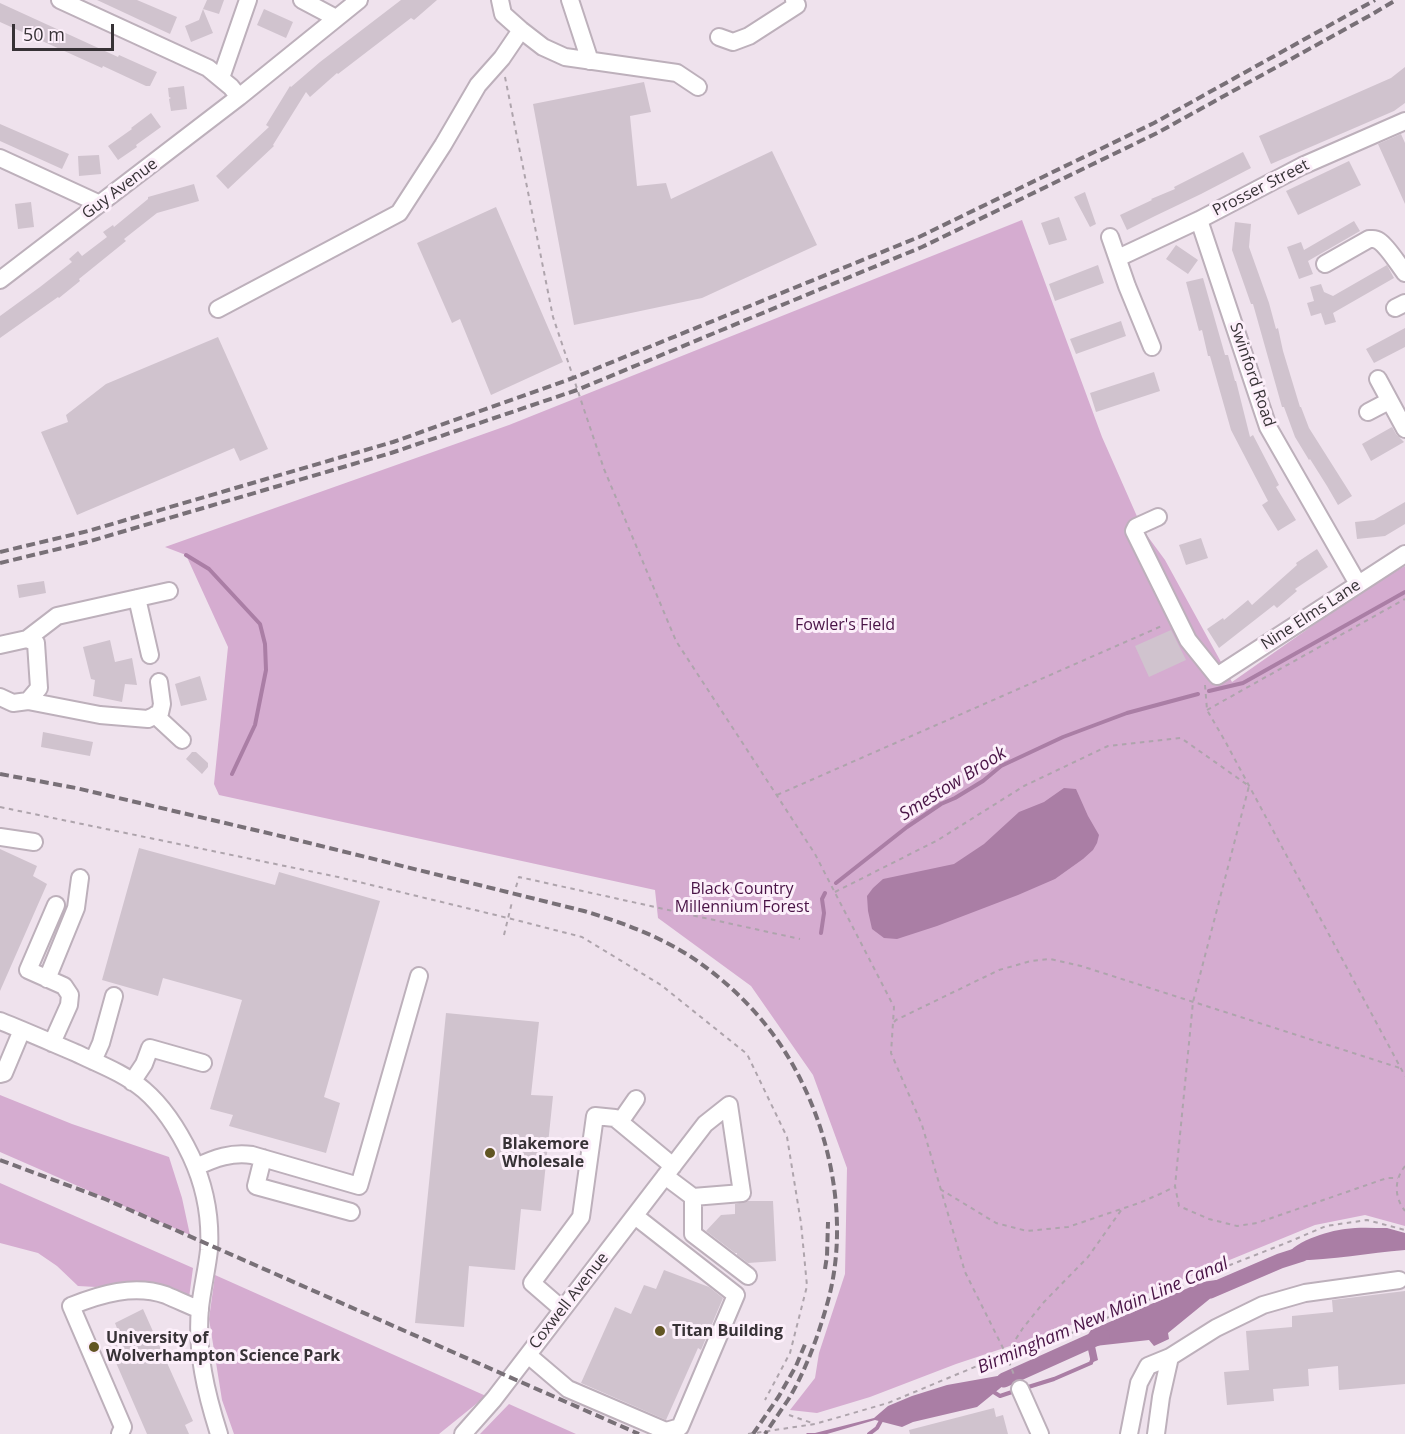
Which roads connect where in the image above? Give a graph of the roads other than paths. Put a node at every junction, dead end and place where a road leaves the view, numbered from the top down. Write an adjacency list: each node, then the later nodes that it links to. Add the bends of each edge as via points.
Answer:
1 (60, 0): 12 (street, via 190,59)
2 (248, 0): 12 (street)
3 (302, 0): 8 (street)
4 (359, 0): 8 (street, Guy Avenue)
5 (500, 0): 9 (street, via 503,14)
6 (570, 0): 11 (street)
7 (794, 0): 10 (street, via 797,5 749,36 733,42)
8 (336, 18): 14 (street, Guy Avenue)
9 (521, 30): 11 (street, via 565,57); 24 (street, via 478,85 399,213)
10 (719, 37)
11 (590, 61): 13 (street, via 677,73)
12 (221, 78): 14 (street)
13 (698, 87)
14 (239, 97): 17 (street, Guy Avenue)
15 (1405, 121): 18 (street, Prosser Street, via 1302,166)
16 (0, 158): 17 (street)
17 (100, 204): 23 (street, Guy Avenue)
18 (1199, 220): 20 (street, Prosser Street); 32 (street, Swinford Road, via 1268,427)
19 (1110, 237): 20 (street)
20 (1118, 258): 25 (street)
21 (1325, 264): 22 (street, via 1374,239 1385,246)
22 (1405, 273)
23 (0, 280)
24 (218, 309)
25 (1152, 347)
26 (1378, 379): 27 (street)
27 (1389, 401): 28 (street); 29 (street)
28 (1368, 412)
29 (1405, 429)
30 (1158, 517): 32 (street, Nine Elms Lane, via 1134,531 1188,640 1217,676)
31 (1405, 554): 32 (street, Nine Elms Lane)
32 (1358, 585)
33 (169, 591): 34 (street)
34 (137, 598): 35 (street, via 57,616); 37 (street)
35 (27, 639): 36 (street); 40 (street, via 36,643 39,688)
36 (0, 645)
37 (150, 655)
38 (159, 682): 41 (street, via 162,704 160,713)
39 (0, 697): 40 (street, via 13,703)
40 (28, 701): 41 (street, via 100,715 148,719)
41 (155, 715): 42 (street)
42 (182, 740)
43 (0, 837): 44 (street)
44 (34, 842)
45 (80, 878): 48 (street, via 76,908)
46 (56, 905): 48 (street, via 28,970)
47 (418, 976): 59 (street, via 359,1186)
48 (46, 979): 52 (street, via 64,986 70,994)
49 (114, 996): 53 (street)
50 (0, 1021): 51 (street)
51 (22, 1030): 52 (street); 55 (street, via 4,1073)
52 (52, 1043): 53 (street)
53 (93, 1061): 56 (street)
54 (203, 1063): 56 (street, via 150,1048)
55 (0, 1074)
56 (132, 1082): 60 (street, via 163,1109 181,1134)
57 (636, 1099): 58 (street)
58 (625, 1126): 61 (street); 68 (street, via 615,1118 595,1116 581,1217 532,1283)
59 (263, 1158): 60 (street, via 233,1154); 63 (street, via 256,1186)
60 (196, 1167): 67 (street, via 210,1228)
61 (669, 1171): 62 (street); 62 (street, Coxwell Avenue, via 705,1124 729,1106 742,1193); 64 (street, Coxwell Avenue)
62 (693, 1197): 65 (street, via 693,1234)
63 (351, 1212)
64 (635, 1216): 68 (street, Coxwell Avenue); 69 (street, via 736,1295 680,1427 666,1431 568,1389)
65 (748, 1276)
66 (1399, 1280): 70 (street, via 1305,1293 1263,1305)
67 (200, 1310): 72 (street, via 164,1295 133,1290 94,1296 70,1306 123,1427); 73 (street, via 202,1371)
68 (562, 1310): 69 (street, Coxwell Avenue)
69 (528, 1355): 74 (street, Coxwell Avenue)
70 (1170, 1357): 76 (street, via 1148,1366 1139,1383); 77 (street)
71 (1020, 1389): 75 (street)
72 (120, 1434)
73 (219, 1434)
74 (463, 1434)
75 (1040, 1434)
76 (1129, 1434)
77 (1156, 1434)

